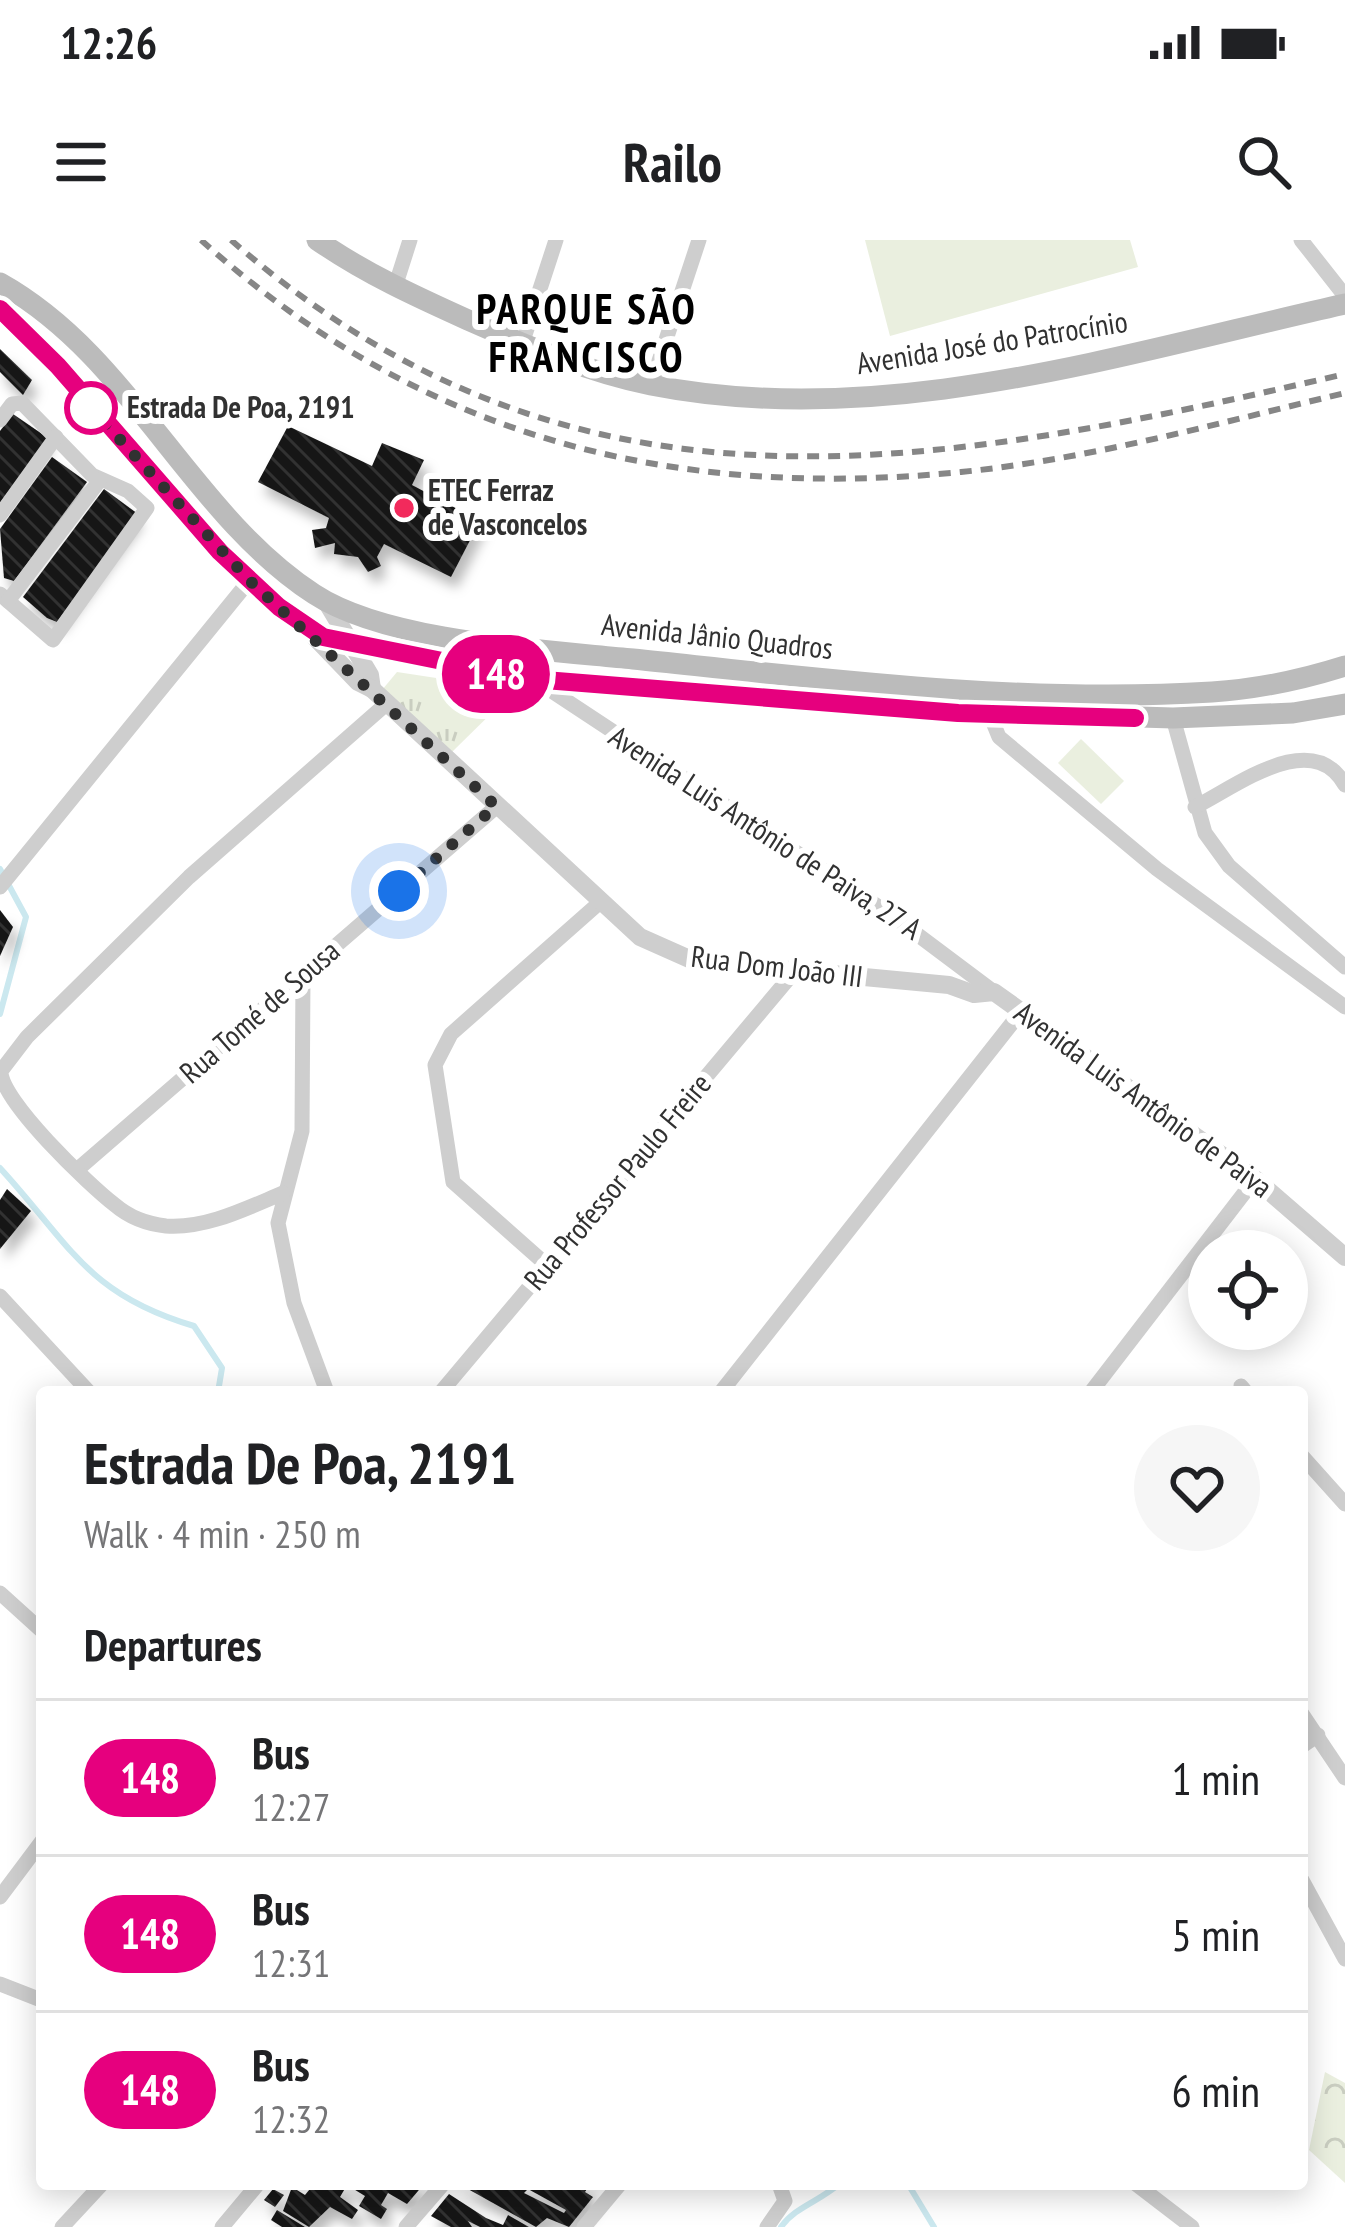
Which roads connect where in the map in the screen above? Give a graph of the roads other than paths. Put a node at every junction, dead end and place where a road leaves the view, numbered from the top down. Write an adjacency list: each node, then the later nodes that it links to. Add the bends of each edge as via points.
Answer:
1 (317, 240): 7 (main road, Avenida José do Patrocínio)
2 (410, 240): 7 (street)
3 (556, 240): 10 (street)
4 (699, 240): 11 (street)
5 (1301, 240): 8 (street)
6 (0, 283): 12 (main road, Avenida Jânio Quadros, via 64,330)
7 (394, 287): 10 (main road, Avenida José do Patrocínio)
8 (1345, 300): 11 (main road, Avenida José do Patrocínio, via 1053,369 874,397 785,399)
9 (0, 309): 13 (main road, Avenida Jânio Quadros)
10 (522, 344): 11 (main road, Avenida José do Patrocínio)
11 (651, 385)
12 (132, 407): 13 (main road); 20 (main road, Avenida Jânio Quadros, via 269,561)
13 (99, 419): 18 (main road, Avenida Jânio Quadros)
14 (0, 420): 15 (street, via 22,404)
15 (56, 436): 16 (street); 17 (street)
16 (100, 480): 19 (street); 19 (street, via 147,508 53,640)
17 (0, 515)
18 (250, 581): 21 (main road, Avenida Jânio Quadros); 35 (street)
19 (4, 597)
20 (327, 603): 22 (street, Rua Dom João III); 28 (main road, Avenida Jânio Quadros, via 515,647)
21 (306, 627): 22 (main road, Avenida Jânio Quadros); 26 (street, Rua Dom João III)
22 (353, 646): 24 (main road, Avenida Jânio Quadros); 26 (street, Rua Dom João III)
23 (1345, 666): 25 (main road)
24 (532, 679): 30 (main road, Avenida Jânio Quadros); 40 (street, Avenida Luis Antônio de Paiva, 27 A, via 894,917)
25 (1305, 679): 28 (main road); 29 (main road)
26 (378, 697): 33 (street, Rua Dom João III); 43 (street, via 16,1049 1,1079)
27 (1345, 704): 29 (main road)
28 (1135, 707): 30 (main road, Avenida Jânio Quadros); 31 (main road)
29 (1314, 710): 31 (main road)
30 (990, 715): 41 (street, via 999,736 1157,868)
31 (1174, 718): 34 (street)
32 (1345, 784): 34 (street, via 1336,769 1300,758)
33 (496, 806): 36 (street, Rua Dom João III); 39 (street, Rua Tomé de Sousa)
34 (1195, 807): 37 (street, via 1229,866)
35 (0, 887)
36 (598, 904): 38 (street, Rua Dom João III, via 662,950 694,961); 47 (street, via 451,1034 435,1065 453,1182)
37 (1345, 967)
38 (795, 971): 40 (street, Rua Dom João III); 47 (street, Rua Professor Paulo Freire)
39 (302, 976): 43 (street, Rua Tomé de Sousa); 45 (street, via 302,1131)
40 (994, 992): 42 (street, Avenida Luis Antônio de Paiva)
41 (1345, 1007)
42 (1019, 1013): 44 (street, Avenida Luis Antônio de Paiva); 52 (street)
43 (78, 1169): 45 (street, via 136,1219 166,1226 198,1224)
44 (1255, 1179): 46 (street, Avenida Luis Antônio de Paiva); 53 (street)
45 (283, 1193): 50 (street, via 281,1252)
46 (1345, 1257)
47 (549, 1267): 51 (street, Rua Professor Paulo Freire)
48 (0, 1296): 49 (street)
49 (82, 1386)
50 (325, 1386)
51 (446, 1386)
52 (726, 1386)
53 (1096, 1386)
54 (1308, 1463): 55 (street)
55 (1345, 1504)
56 (0, 1593): 57 (street)
57 (36, 1626)
58 (1308, 1722): 59 (street)
59 (1318, 1735): 60 (street); 61 (street)
60 (1308, 1741)
61 (1345, 1778)
62 (36, 1849): 64 (street)
63 (1308, 1891): 65 (street)
64 (0, 1897)
65 (1345, 1959)
66 (0, 1984): 67 (street)
67 (36, 1998)
68 (96, 2190): 74 (street)
69 (253, 2190): 75 (street)
70 (438, 2190): 76 (street)
71 (615, 2190): 77 (street)
72 (782, 2190): 78 (street)
73 (1144, 2190): 79 (street)
74 (62, 2227)
75 (222, 2227)
76 (406, 2227)
77 (584, 2227)
78 (767, 2227)
79 (1192, 2227)

